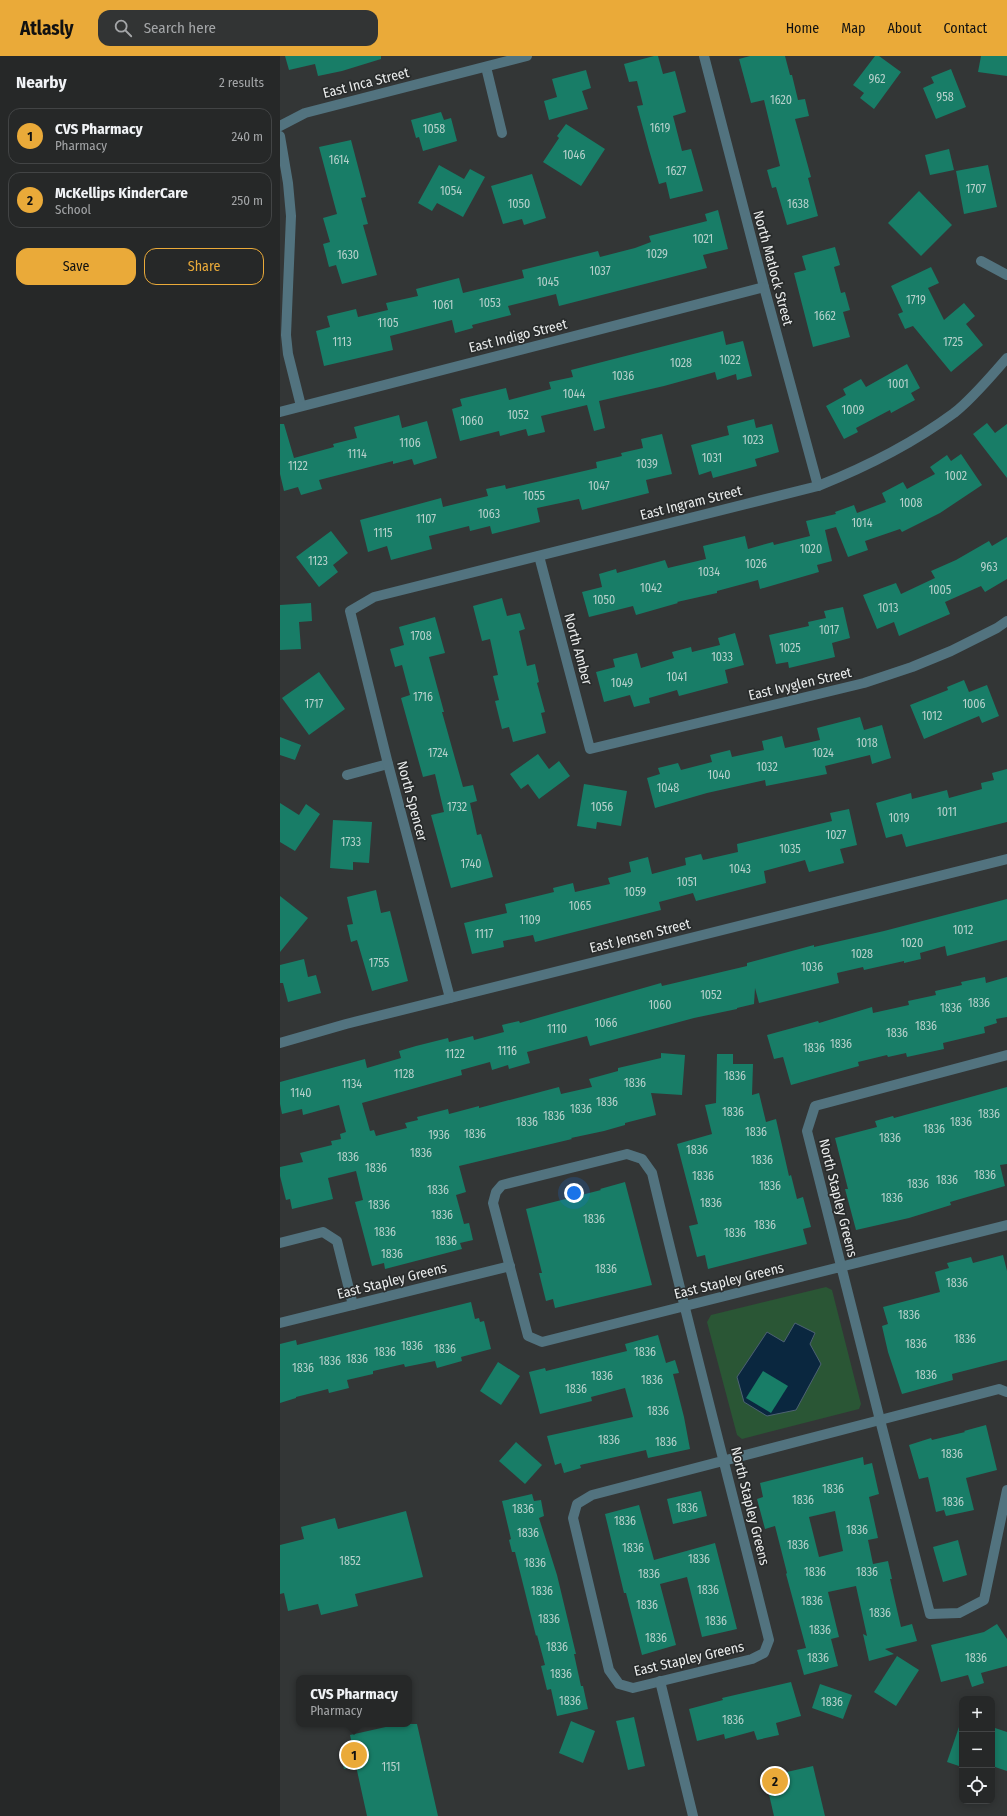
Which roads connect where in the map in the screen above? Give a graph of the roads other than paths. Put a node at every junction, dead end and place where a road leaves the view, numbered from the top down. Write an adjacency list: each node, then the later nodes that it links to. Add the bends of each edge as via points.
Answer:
1 (528, 56): 3 (street, East Inca Street)
2 (704, 56): 9 (street, North Matlock Street)
3 (486, 67): 4 (street, East Inca Street, via 305,113); 5 (street)
4 (280, 126)
5 (502, 133)
6 (280, 136): 11 (street, via 291,216 286,335 288,354)
7 (981, 261): 8 (street)
8 (1007, 275)
9 (764, 287): 11 (street, East Indigo Street); 13 (street, North Matlock Street)
10 (1007, 358): 13 (street, East Ingram Street, via 955,412 903,446 856,471)
11 (302, 406): 12 (street, East Indigo Street)
12 (280, 412)
13 (818, 486): 14 (street, East Ingram Street)
14 (538, 556): 15 (street, East Ingram Street, via 374,597); 17 (street, North Amber)
15 (350, 611): 18 (street, North Spencer)
16 (1007, 621): 17 (street, East Ivyglen Street, via 951,651 864,683)
17 (590, 749)
18 (388, 764): 19 (street); 21 (street, North Spencer)
19 (347, 775)
20 (1007, 859): 21 (street, East Jensen Street)
21 (450, 998): 22 (street, East Jensen Street)
22 (280, 1043)
23 (1007, 1055): 28 (street, North Stapley Greens, via 815,1106 807,1131)
24 (642, 1159): 27 (street, East Stapley Greens, via 627,1154 502,1185 496,1192 493,1203); 30 (street, North Stapley Greens, via 652,1173)
25 (1007, 1225): 28 (street, East Stapley Greens)
26 (280, 1243): 29 (street, via 323,1232 337,1241)
27 (510, 1266): 29 (street, East Stapley Greens); 30 (street, East Stapley Greens, via 528,1336 542,1342)
28 (840, 1268): 30 (street, East Stapley Greens); 33 (street, North Stapley Greens)
29 (353, 1305): 31 (street, East Stapley Greens)
30 (684, 1307): 34 (street, North Stapley Greens)
31 (280, 1323)
32 (1007, 1392): 33 (street, via 999,1389)
33 (880, 1420): 34 (street); 35 (street, via 930,1614 959,1613 984,1600)
34 (724, 1460): 36 (street, North Stapley Greens, via 769,1640); 37 (street, East Stapley Greens, via 592,1495 577,1504 573,1518 609,1670 619,1684 633,1688)
35 (1007, 1490)
36 (764, 1653): 37 (street, East Stapley Greens, via 752,1659)
37 (660, 1681): 38 (street)
38 (693, 1816)

